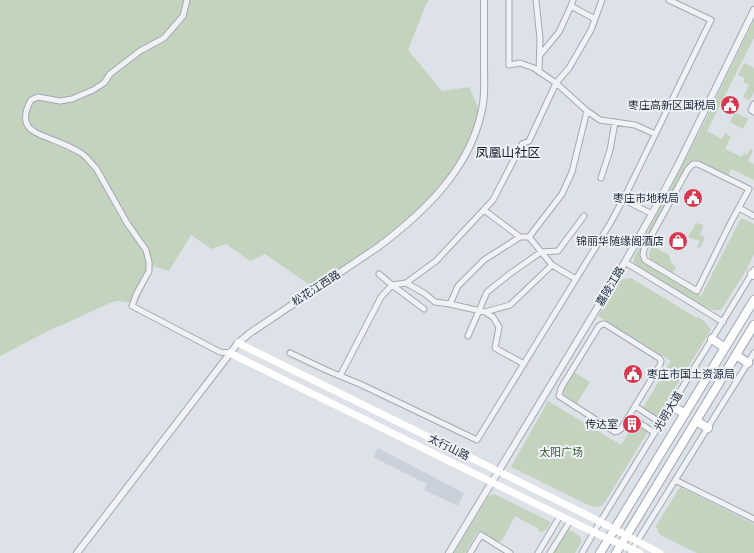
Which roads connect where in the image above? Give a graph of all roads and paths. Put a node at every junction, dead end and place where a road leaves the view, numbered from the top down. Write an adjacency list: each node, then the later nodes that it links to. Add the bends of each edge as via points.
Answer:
1 (187, 0): 47 (street, via 183,16 164,38 140,51 110,74 104,83 72,99 31,100 26,107 25,117 33,132 72,148 90,160 146,250 149,271 132,306 220,352)
2 (484, 0): 45 (street, 松花江西路, via 484,102 474,138 456,171 429,203 396,234)
3 (509, 0): 11 (street, via 509,65 520,63)
4 (536, 0): 10 (street)
5 (602, 0): 9 (street)
6 (669, 0): 18 (street, via 711,20)
7 (572, 3): 9 (street); 10 (street, via 559,32)
8 (754, 10): 23 (street, 嘉陵江路)
9 (596, 19): 12 (street, via 569,68)
10 (540, 56): 11 (street)
11 (539, 72): 12 (street)
12 (556, 83): 14 (street); 22 (street, via 529,141 522,144 493,200)
13 (754, 104): 15 (street, via 751,110)
14 (588, 111): 17 (street, via 600,120); 27 (street, via 572,172 562,194)
15 (754, 112): 16 (street)
16 (754, 118)
17 (615, 122): 18 (street, via 635,125); 19 (street)
18 (656, 134): 20 (street)
19 (601, 178)
20 (623, 199): 23 (street); 33 (street)
21 (739, 208): 21 (street, via 749,189 698,164 693,164 644,250 645,260 697,290); 25 (street)
22 (484, 210): 26 (street); 34 (street, via 436,261)
23 (652, 214): 29 (street, 嘉陵江路)
24 (584, 216): 28 (street, via 558,251)
25 (754, 216)
26 (520, 237): 27 (street); 37 (street, via 484,260 458,286)
27 (529, 237): 28 (street)
28 (541, 252): 30 (street); 39 (street, via 487,292)
29 (625, 262): 41 (street); 64 (street, 嘉陵江路)
30 (552, 265): 33 (street); 40 (street, via 510,305)
31 (753, 273): 41 (street, 光明大道)
32 (379, 274): 35 (street)
33 (576, 279): 52 (street)
34 (406, 282): 35 (street); 37 (street, via 435,302)
35 (392, 285): 38 (street); 53 (street, via 381,297)
36 (754, 300): 46 (main road, 光明大道)
37 (450, 304): 39 (street)
38 (424, 309)
39 (479, 310): 40 (street); 43 (street)
40 (486, 312): 52 (street, via 499,327 495,348)
41 (723, 322): 44 (street, 光明大道)
42 (754, 325): 50 (main road)
43 (468, 336)
44 (712, 340): 46 (main road); 56 (street, 光明大道)
45 (238, 343): 47 (street, 松花江西路); 54 (main road, 太行山路)
46 (725, 348): 57 (main road, 光明大道)
47 (230, 353): 58 (main road, 太行山路); 79 (street, 松花江西路)
48 (290, 353): 53 (street)
49 (754, 353): 51 (street)
50 (736, 355): 51 (main road); 60 (main road)
51 (748, 363): 62 (street)
52 (524, 364): 53 (street, via 477,440)
53 (340, 376)
54 (362, 404): 58 (main road); 64 (main road, 太行山路)
55 (635, 406): 59 (street); 59 (street, via 661,361 605,324 599,326 561,388 559,396 615,432 621,429); 61 (street)
56 (672, 406): 57 (main road); 61 (street, 光明大道)
57 (684, 414): 71 (main road, 光明大道)
58 (356, 415): 66 (main road, 太行山路)
59 (629, 416): 63 (street)
60 (696, 421): 62 (main road); 73 (main road)
61 (661, 423): 63 (street, 光明大道)
62 (708, 428): 65 (street)
63 (655, 433): 70 (street, 光明大道)
64 (499, 471): 66 (street, 嘉陵江路); 70 (main road, 太行山路)
65 (675, 480): 68 (street); 75 (street)
66 (492, 482): 67 (main road, 太行山路); 80 (street, 嘉陵江路)
67 (560, 516): 69 (main road, 太行山路); 83 (street)
68 (754, 519)
69 (570, 521): 72 (main road, 太行山路); 84 (street)
70 (601, 522): 71 (main road, 太行山路); 72 (street, 光明大道)
71 (614, 529): 73 (main road, 太行山路); 74 (main road, 光明大道)
72 (594, 532): 74 (main road, 太行山路); 85 (street, 光明大道)
73 (627, 536): 75 (main road, 太行山路); 76 (main road)
74 (608, 539): 76 (main road, 太行山路); 86 (main road, 光明大道)
75 (638, 542): 78 (street); 89 (main road, 太行山路)
76 (621, 544): 78 (main road, 太行山路); 87 (main road)
77 (502, 551): 81 (street, via 481,535); 82 (street)
78 (631, 551): 88 (main road, 太行山路)
79 (77, 553)
80 (449, 553)
81 (470, 553)
82 (510, 553)
83 (538, 553)
84 (550, 553)
85 (582, 553)
86 (600, 553)
87 (616, 553)
88 (640, 553)
89 (660, 553)

